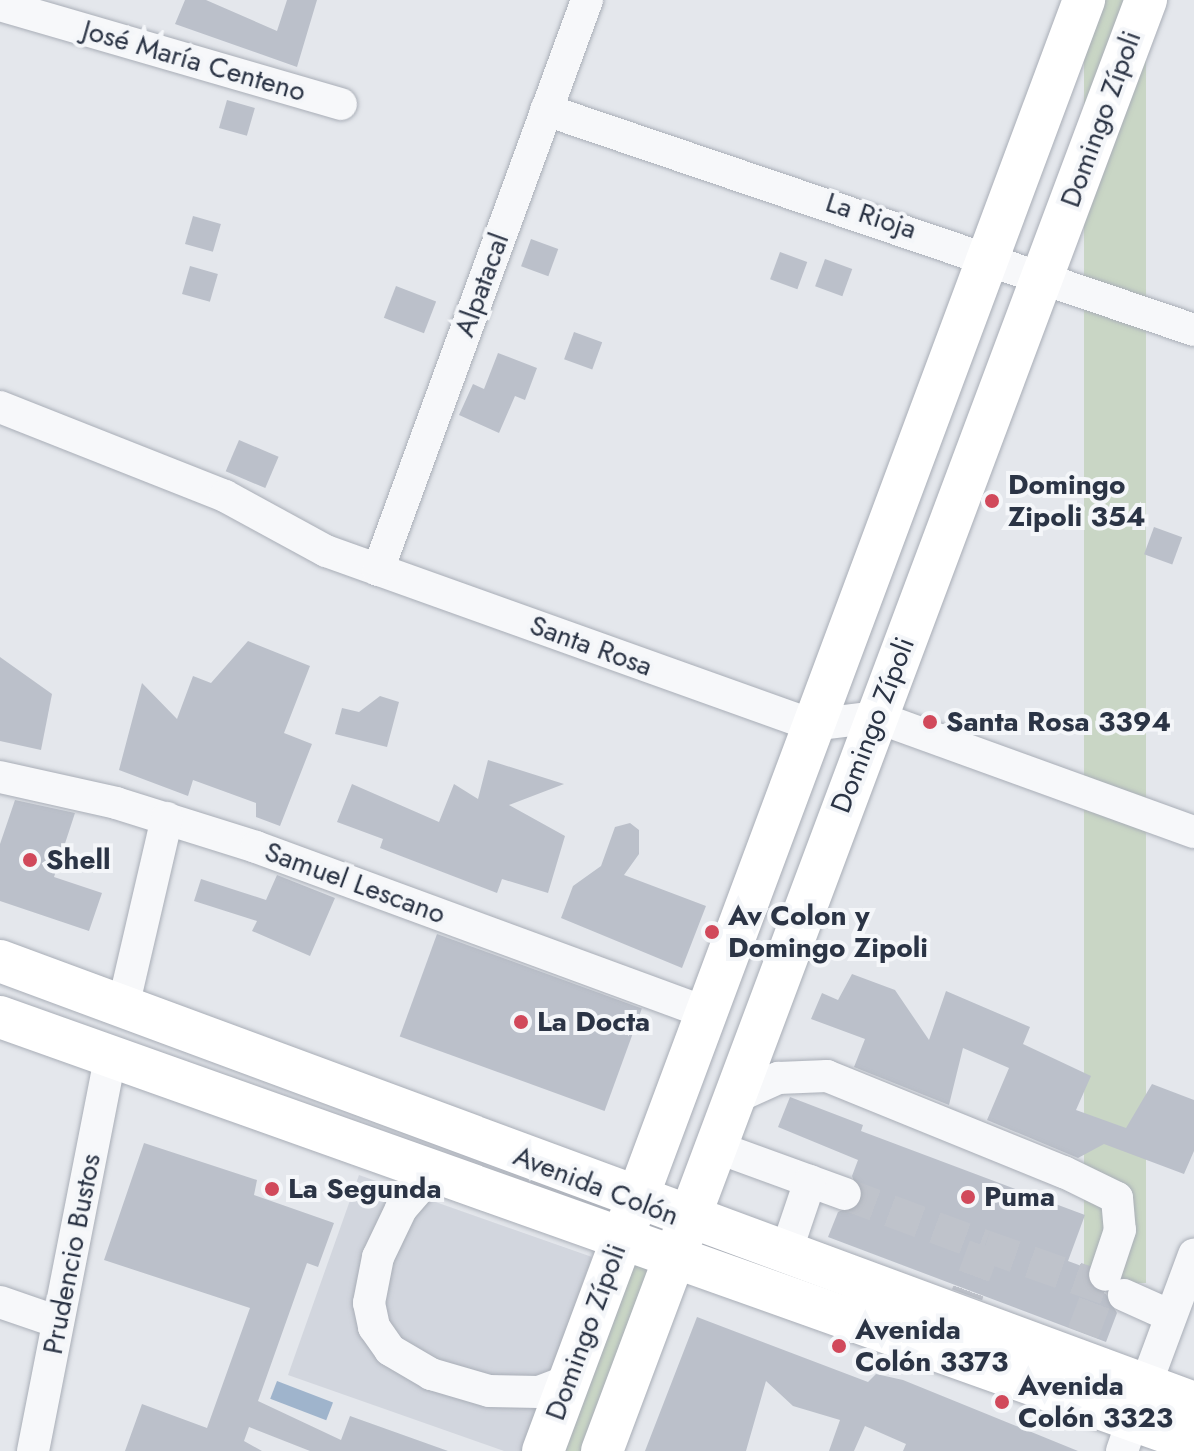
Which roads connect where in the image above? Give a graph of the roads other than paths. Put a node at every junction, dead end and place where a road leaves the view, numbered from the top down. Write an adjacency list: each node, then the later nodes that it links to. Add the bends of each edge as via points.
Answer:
1 (587, 0): 6 (street, Alpatacal)
2 (1084, 0): 7 (main road, Domingo Zípoli)
3 (1146, 0): 8 (main road, Domingo Zípoli)
4 (0, 5): 5 (street, José María Centeno)
5 (341, 104)
6 (546, 110): 7 (street, La Rioja); 11 (street, Alpatacal)
7 (989, 255): 8 (street, La Rioja); 13 (main road, Domingo Zípoli)
8 (1043, 275): 9 (street, La Rioja); 12 (main road, Domingo Zípoli)
9 (1194, 330)
10 (0, 407): 11 (street, Santa Rosa, via 225,496)
11 (378, 570): 13 (street, Santa Rosa)
12 (876, 717): 13 (street, Santa Rosa); 16 (street, Santa Rosa); 22 (main road, Domingo Zípoli)
13 (812, 725): 19 (main road, Domingo Zípoli)
14 (0, 777): 15 (street, Samuel Lescano)
15 (167, 818): 18 (street); 19 (street, Samuel Lescano)
16 (1194, 832)
17 (0, 961): 18 (main road, Avenida Colón)
18 (123, 1007): 27 (main road, Avenida Colón)
19 (704, 1012): 27 (main road, Domingo Zípoli)
20 (0, 1017): 21 (main road, Avenida Colón)
21 (110, 1057): 24 (main road, Avenida Colón); 33 (street, Prudencio Bustos)
22 (732, 1099): 23 (main road, Domingo Zípoli); 32 (street, via 778,1078 827,1076 1117,1198 1120,1230 1114,1285)
23 (716, 1147): 25 (street); 28 (main road, Domingo Zípoli)
24 (433, 1172): 27 (main road, Avenida Colón); 34 (street, via 401,1209 378,1257 369,1303 374,1327 390,1350 431,1374 489,1391 539,1392)
25 (810, 1181): 26 (street); 29 (street)
26 (845, 1194)
27 (626, 1220): 28 (main road, Avenida Colón); 34 (main road, Domingo Zípoli)
28 (680, 1239): 29 (main road, Avenida Colón); 36 (main road, Avenida Colón); 40 (main road, Domingo Zípoli)
29 (785, 1255): 36 (main road, Avenida Colón, via 1078,1346)
30 (1194, 1255): 32 (street)
31 (0, 1302): 33 (street)
32 (1171, 1316): 36 (street)
33 (58, 1322): 38 (street, Prudencio Bustos)
34 (568, 1381): 39 (main road, Domingo Zípoli)
35 (1194, 1403): 36 (main road, Avenida Colón)
36 (1134, 1418): 37 (main road, Avenida Colón)
37 (1194, 1442)
38 (33, 1451)
39 (543, 1451)
40 (602, 1451)

